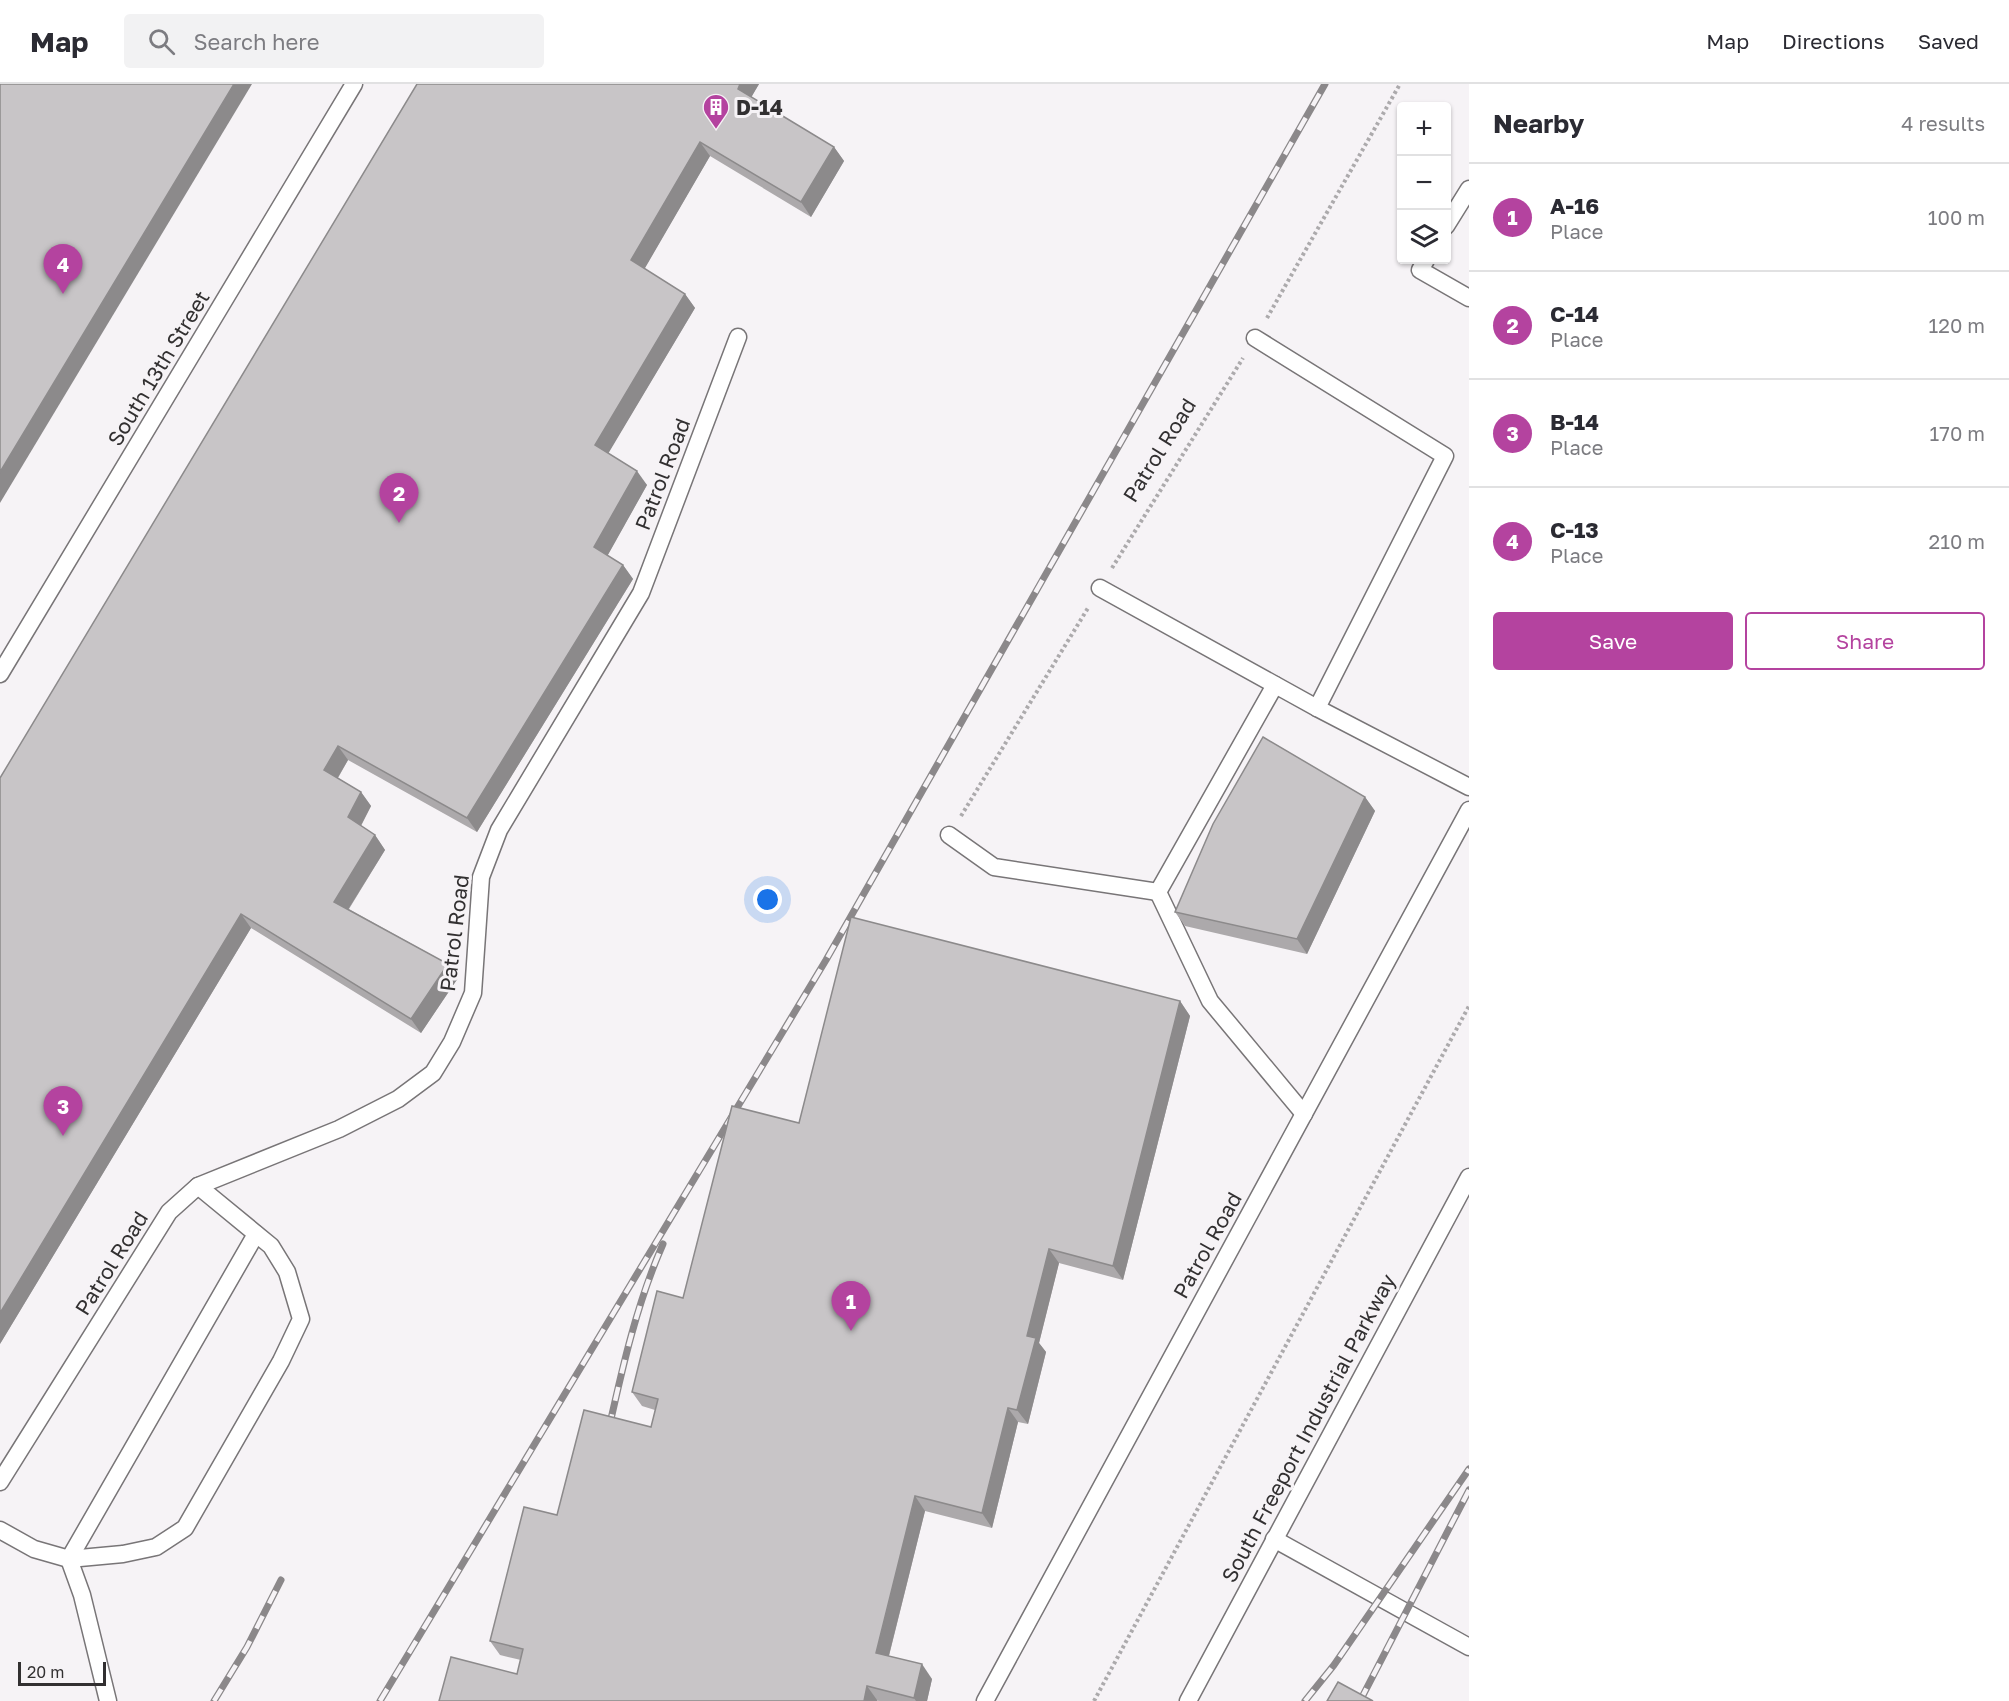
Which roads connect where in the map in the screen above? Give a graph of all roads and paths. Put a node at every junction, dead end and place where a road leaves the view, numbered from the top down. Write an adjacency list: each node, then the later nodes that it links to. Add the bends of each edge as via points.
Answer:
1 (354, 84): 10 (lane, South 13th Street)
2 (1400, 84): 8 (path, Patrol Road)
3 (1469, 189): 4 (lane)
4 (1451, 218)
5 (1424, 264): 6 (lane, via 1420,270)
6 (1469, 298)
7 (738, 338): 21 (lane, Patrol Road, via 641,593 499,830 481,877 473,993 452,1042 433,1073 398,1099 339,1128)
8 (1255, 338): 9 (path, Patrol Road); 13 (lane, via 1445,456)
9 (1100, 588): 12 (lane); 16 (path, Patrol Road)
10 (6, 651): 11 (lane, South 13th Street)
11 (0, 674)
12 (1275, 685): 13 (lane); 17 (lane)
13 (1317, 708): 14 (lane)
14 (1469, 787)
15 (1469, 810): 19 (lane, Patrol Road)
16 (949, 836): 17 (lane, via 994,867)
17 (1158, 892): 19 (lane, via 1210,1001)
18 (1469, 1006): 30 (path)
19 (1304, 1114): 29 (lane, Patrol Road)
20 (1469, 1177): 25 (lane, South Freeport Industrial Parkway)
21 (198, 1186): 22 (lane); 23 (lane, Patrol Road, via 169,1212)
22 (256, 1234): 26 (lane); 26 (lane, via 271,1245 287,1272 301,1319 202,1499 184,1528 156,1547)
23 (0, 1482)
24 (0, 1530): 26 (lane, via 34,1549)
25 (1274, 1539): 27 (lane); 31 (lane, South Freeport Industrial Parkway)
26 (69, 1558): 28 (lane)
27 (1469, 1647)
28 (108, 1701)
29 (985, 1701)
30 (1094, 1701)
31 (1188, 1701)

